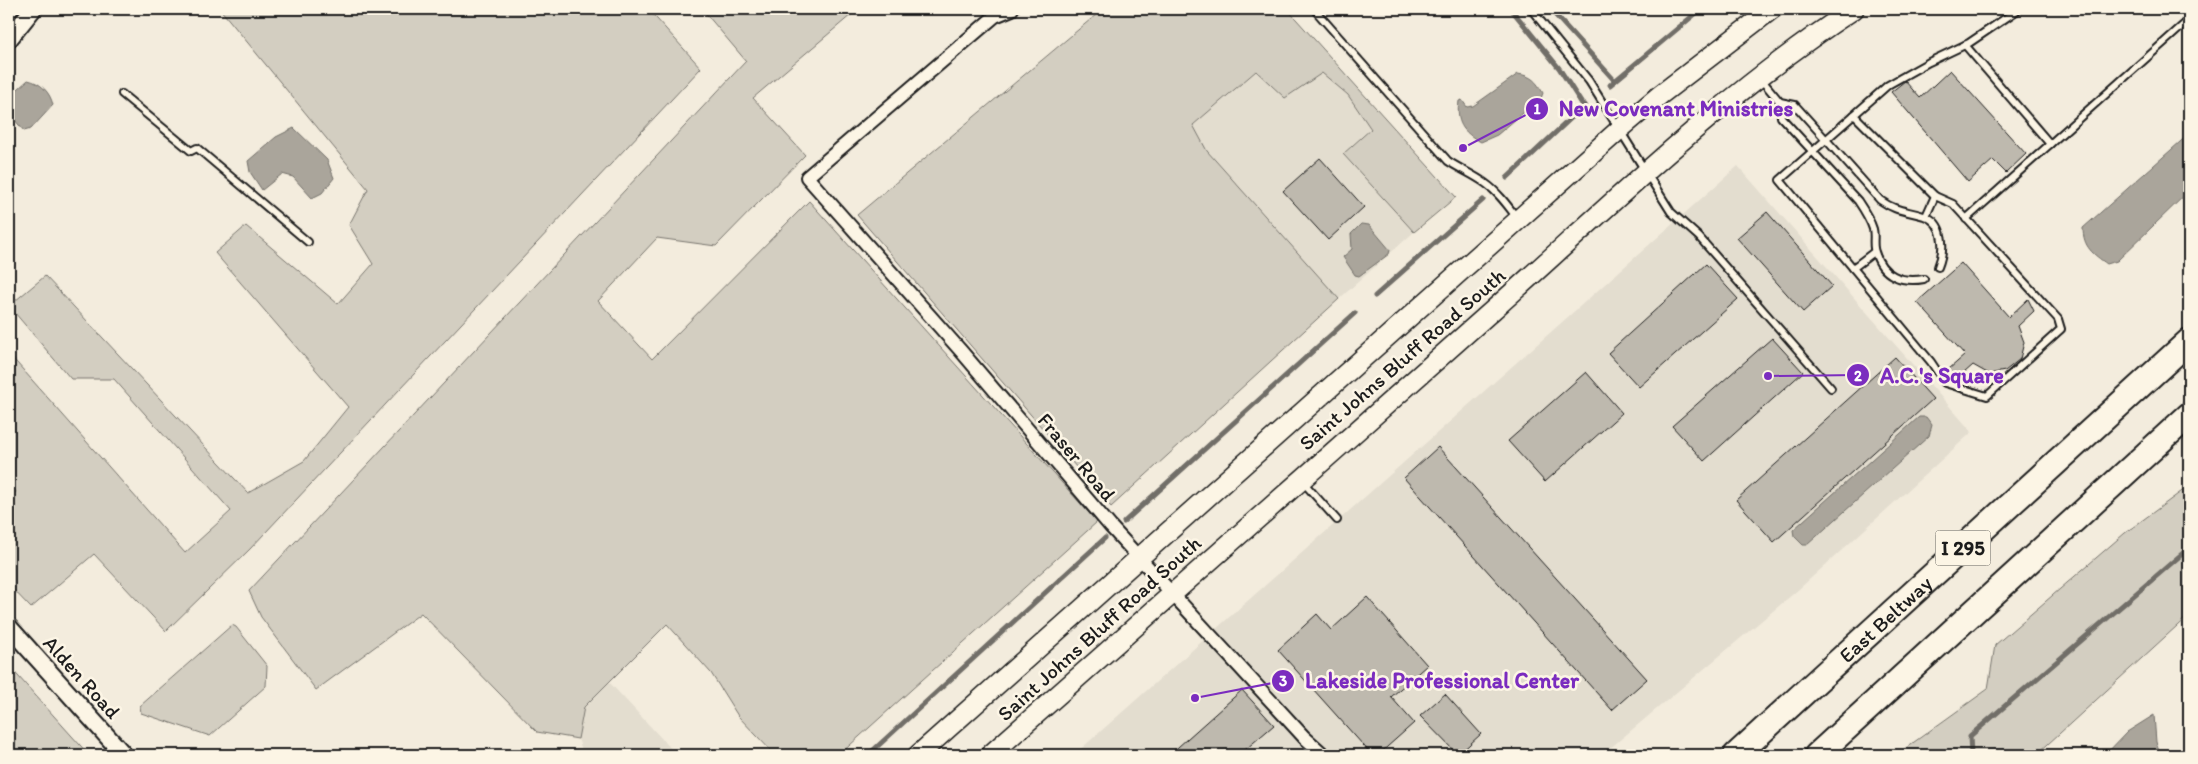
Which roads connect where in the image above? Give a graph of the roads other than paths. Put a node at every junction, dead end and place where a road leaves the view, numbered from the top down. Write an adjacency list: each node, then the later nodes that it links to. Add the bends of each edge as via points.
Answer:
1 (34, 9): 9 (street)
2 (1012, 9): 34 (street, Fraser Road, via 995,16 807,177 1111,528)
3 (1314, 9): 23 (lane, via 1448,161 1485,182)
4 (1531, 9): 15 (lane, via 1589,81)
5 (1772, 9): 15 (main road, Saint Johns Bluff Road South)
6 (1854, 9): 11 (main road, Saint Johns Bluff Road South)
7 (2019, 9): 10 (lane)
8 (2189, 20): 17 (lane)
9 (9, 39)
10 (1965, 45): 14 (lane, via 1888,85); 17 (lane)
11 (1759, 77): 13 (lane); 19 (main road, Saint Johns Bluff Road South)
12 (122, 94): 24 (lane, via 191,151 197,148)
13 (1780, 102): 16 (lane, via 1795,105); 18 (lane, via 1781,117)
14 (1854, 115): 16 (lane); 20 (lane)
15 (1620, 129): 19 (lane); 23 (main road, Saint Johns Bluff Road South)
16 (1827, 140): 18 (lane); 21 (lane, via 1861,180 1891,208)
17 (2050, 144): 22 (lane)
18 (1812, 152): 25 (lane, via 1867,214 1873,230); 27 (lane, via 1780,180)
19 (1645, 172): 30 (lane, via 1671,212 1699,237); 32 (main road, Saint Johns Bluff Road South)
20 (1936, 196): 21 (lane); 22 (lane, via 1953,204)
21 (1926, 216): 26 (lane, via 1941,235 1943,246)
22 (1966, 219): 27 (lane, via 2058,319 2060,329 1986,396 1945,383)
23 (1519, 220): 34 (main road, Saint Johns Bluff Road South)
24 (308, 242)
25 (1874, 252): 27 (lane); 28 (lane, via 1882,267 1892,276 1912,281)
26 (1938, 267)
27 (1853, 268)
28 (1924, 279)
29 (2189, 341): 41 (highway, East Beltway / I 295)
30 (1831, 388)
31 (2189, 415): 42 (highway, I 295)
32 (1300, 480): 33 (lane); 35 (main road, Saint Johns Bluff Road South)
33 (1337, 520)
34 (1139, 556): 35 (street, Fraser Road); 38 (main road, Saint Johns Bluff Road South)
35 (1173, 593): 39 (main road, Saint Johns Bluff Road South); 40 (street, Fraser Road, via 1304,738)
36 (9, 627): 37 (street, Alden Road)
37 (124, 755)
38 (918, 755)
39 (990, 755)
40 (1324, 755)
41 (1736, 755)
42 (1817, 755)

